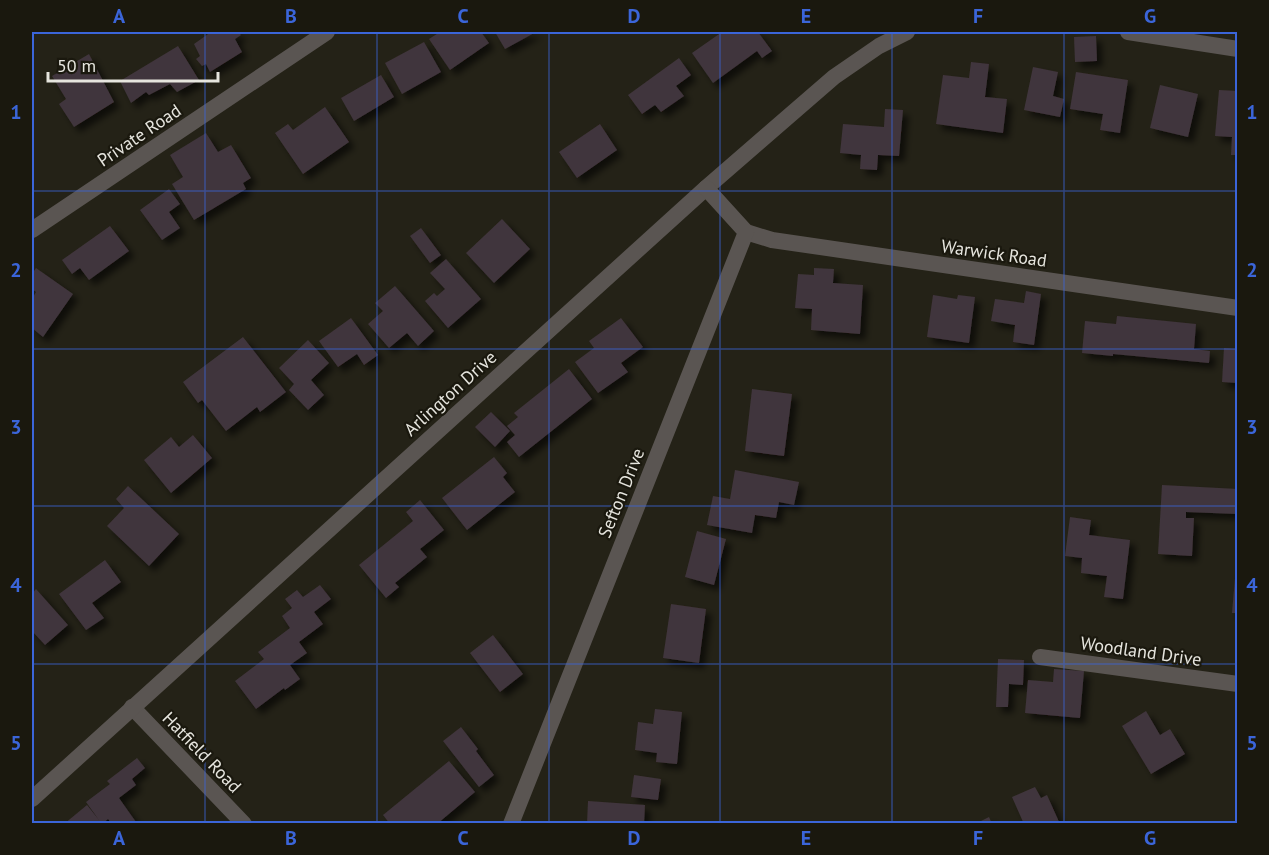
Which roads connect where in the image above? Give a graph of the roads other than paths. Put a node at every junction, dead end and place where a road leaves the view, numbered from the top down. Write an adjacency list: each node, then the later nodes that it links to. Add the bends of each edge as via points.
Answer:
1 (327, 32): 6 (street, Private Road)
2 (907, 32): 5 (street, Arlington Drive, via 834,77)
3 (1128, 32): 4 (street)
4 (1238, 49)
5 (706, 188): 7 (street); 11 (street, Arlington Drive)
6 (32, 230)
7 (746, 232): 8 (street, Warwick Road, via 784,242); 14 (street, Sefton Drive)
8 (1238, 308)
9 (1040, 657): 10 (street, Woodland Drive)
10 (1238, 684)
11 (132, 707): 12 (street, Arlington Drive); 13 (street, Hatfield Road)
12 (32, 799)
13 (244, 824)
14 (511, 824)

